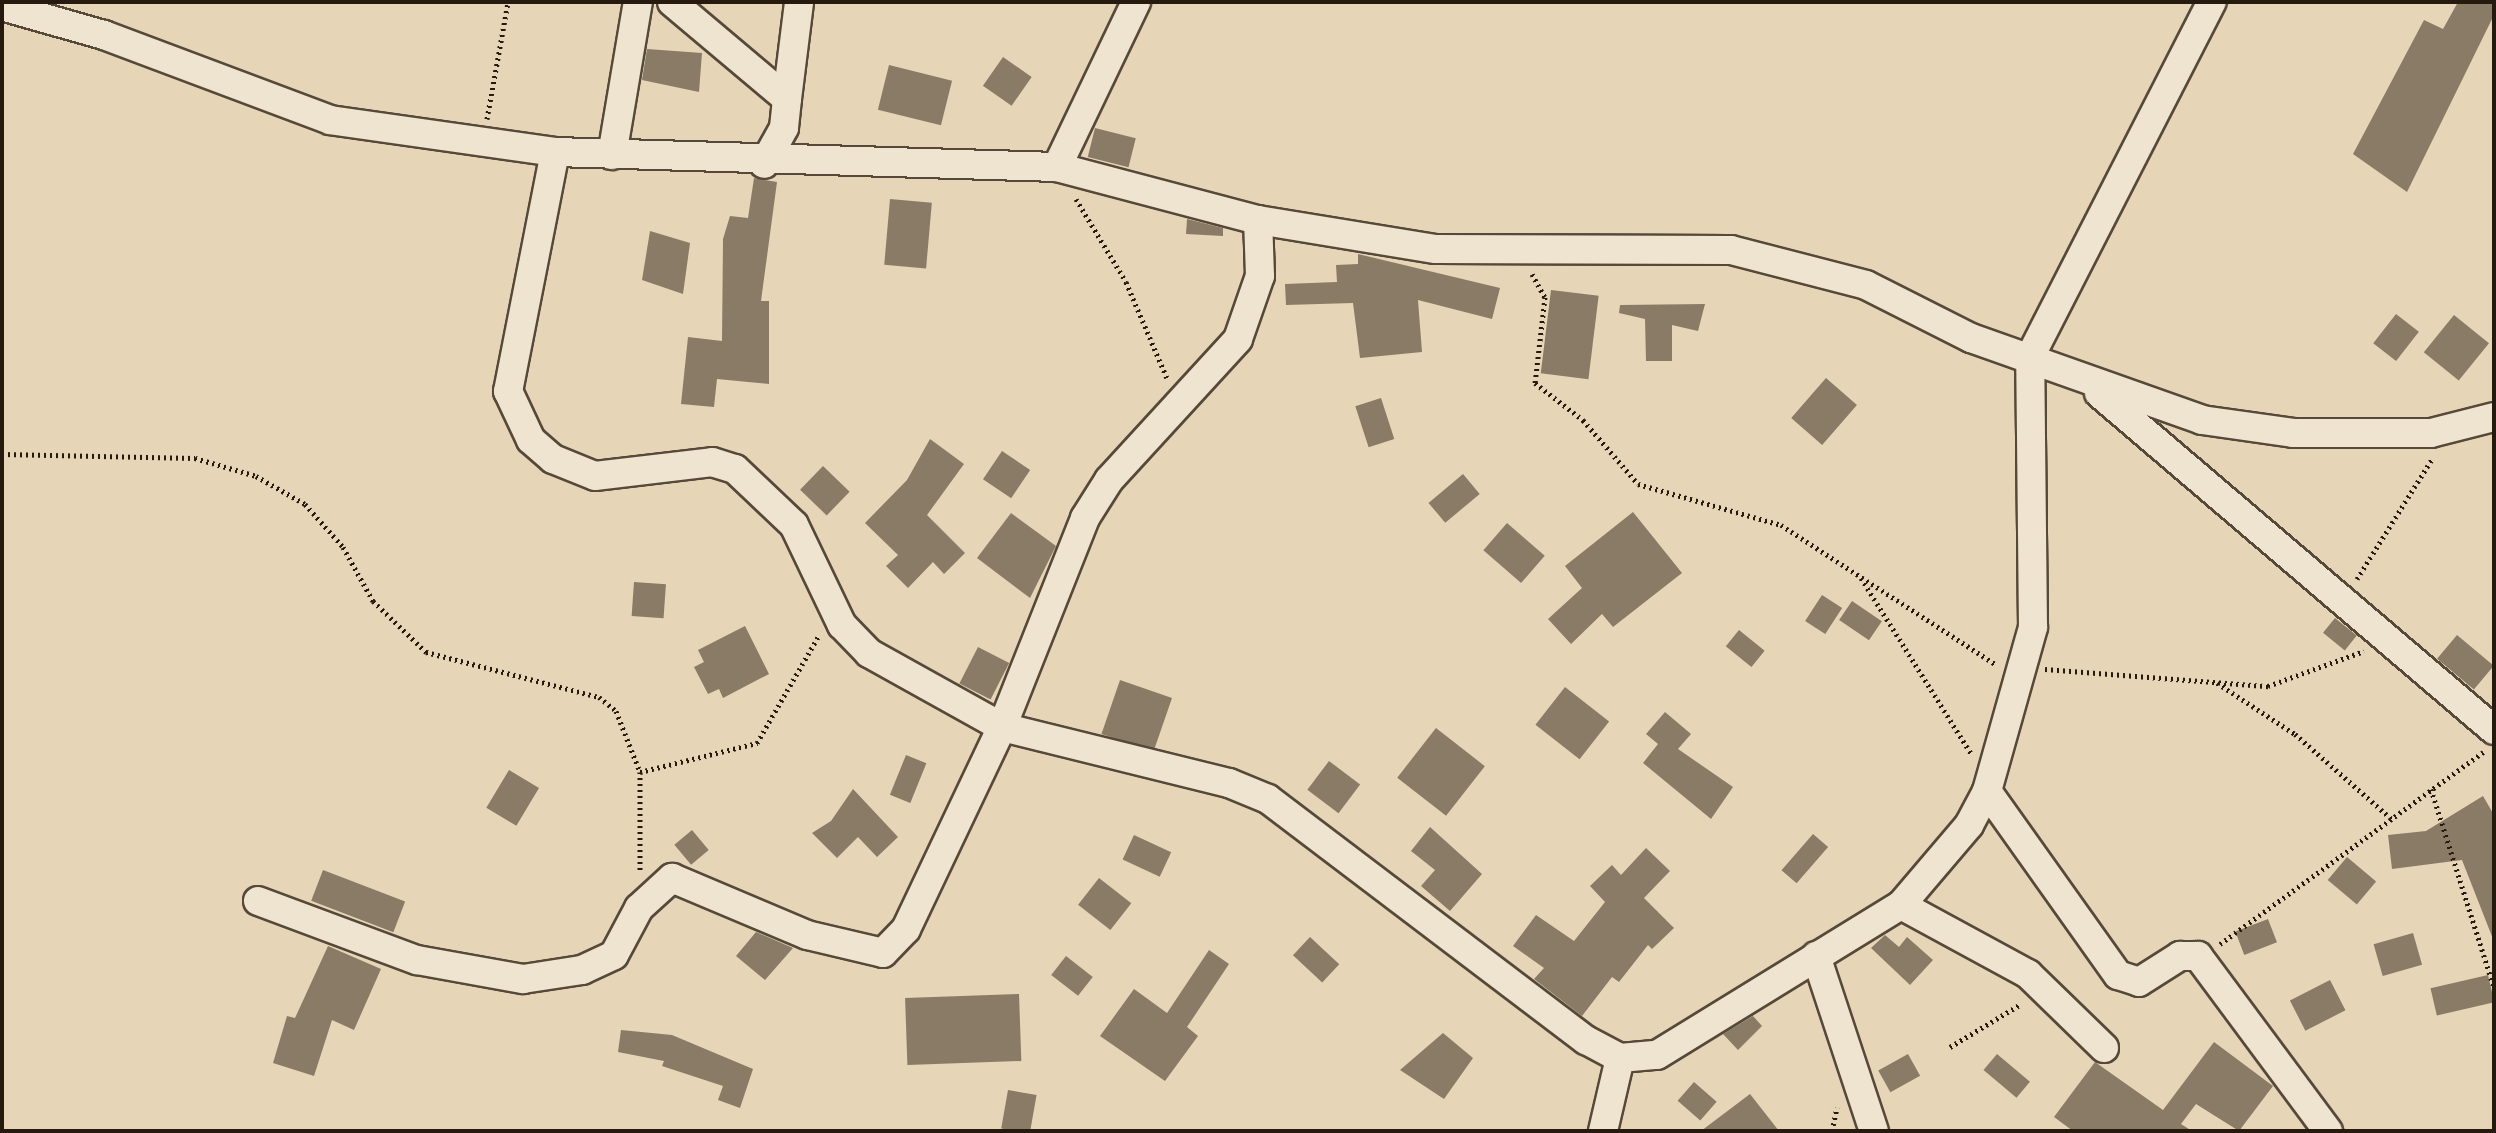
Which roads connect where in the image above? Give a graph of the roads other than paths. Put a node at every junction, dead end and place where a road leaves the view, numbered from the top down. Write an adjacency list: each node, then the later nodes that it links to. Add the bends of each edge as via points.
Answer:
1 (638, 2): 9 (street)
2 (672, 2): 7 (street)
3 (799, 2): 7 (street)
4 (1136, 2): 11 (street)
5 (2212, 2): 13 (street)
6 (2, 6): 8 (street, via 104,35 330,120)
7 (787, 99): 10 (street, via 784,128)
8 (555, 152): 9 (street); 16 (street, via 508,391 518,418 553,459 595,476 700,462 735,469 794,525 837,614 869,653)
9 (612, 155): 10 (street)
10 (764, 164): 11 (street)
11 (1057, 167): 12 (street)
12 (1258, 220): 13 (street, via 1357,239 1516,254 1731,250 1784,258 1866,285); 16 (street, via 1254,307 1223,361 1170,414 1085,518)
13 (2030, 357): 14 (street); 18 (street, via 2037,532 2033,627)
14 (2089, 384): 15 (street, via 2202,420 2293,433 2450,429); 17 (street)
15 (2494, 417)
16 (1002, 727): 19 (street, via 906,929 883,953 807,935 672,878 639,908 614,955 599,965 523,979 417,960); 23 (street, via 1268,799 1586,1040)
17 (2494, 730)
18 (1989, 784): 20 (street, via 1969,825); 26 (street, via 2118,975 2139,982 2180,956 2198,956)
19 (258, 901)
20 (1901, 905): 21 (street); 22 (street, via 1967,935 2048,993)
21 (1816, 956): 23 (street, via 1657,1055); 25 (street)
22 (2104, 1048)
23 (1620, 1058): 24 (street)
24 (1603, 1131)
25 (1874, 1131)
26 (2328, 1131)

